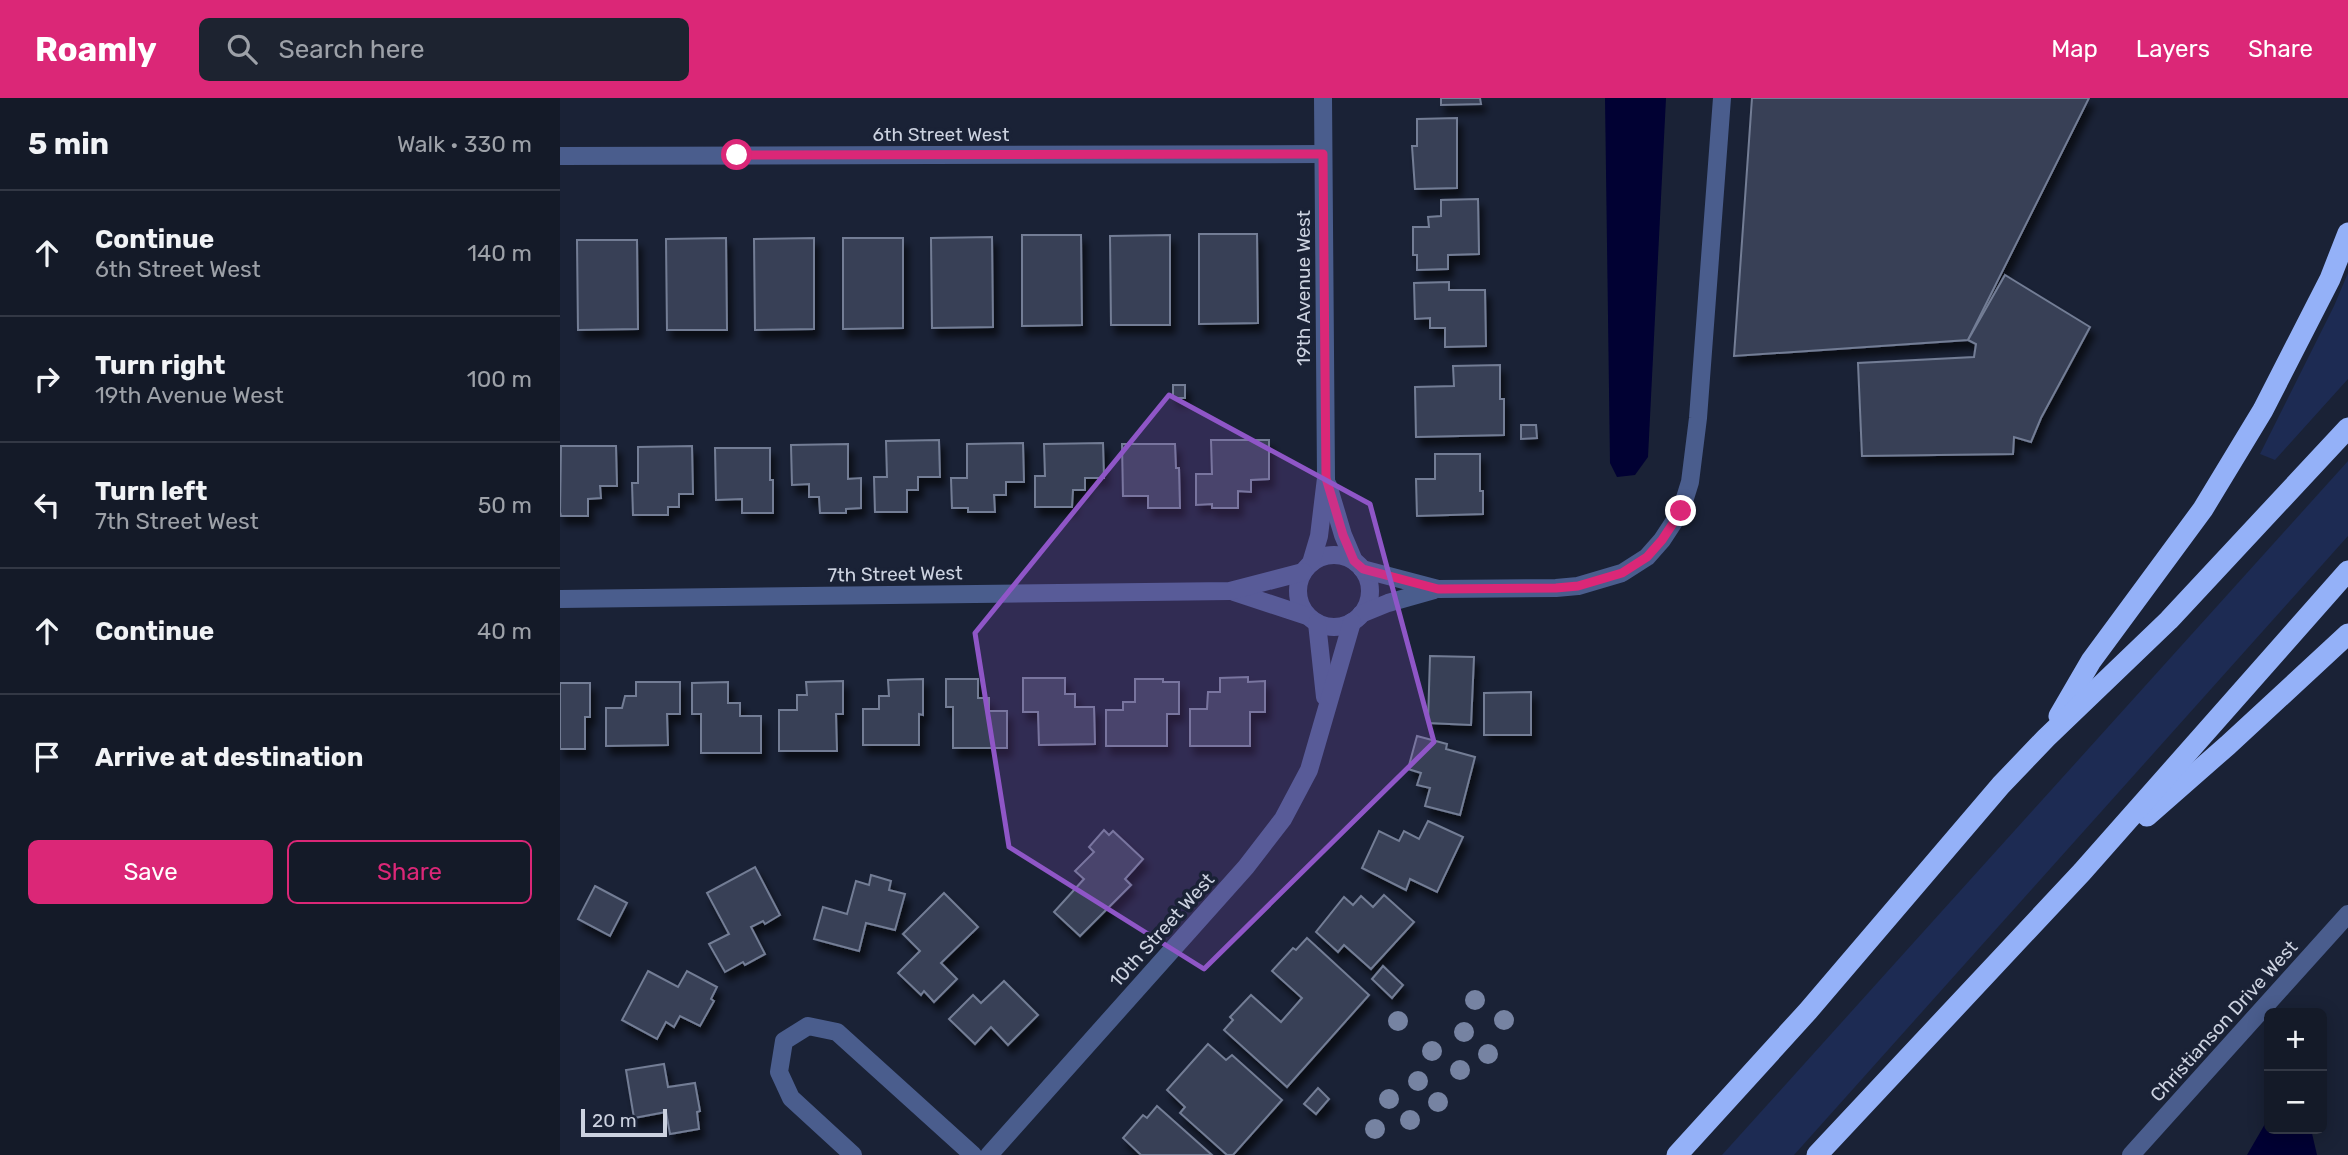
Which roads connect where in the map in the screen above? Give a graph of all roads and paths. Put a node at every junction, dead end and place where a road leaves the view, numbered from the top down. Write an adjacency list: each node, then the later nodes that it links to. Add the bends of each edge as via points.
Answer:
1 (1322, 98): 3 (street, 19th Avenue West)
2 (1722, 98): 11 (street, via 1698,418 1690,482 1681,511 1647,557 1622,573 1556,588)
3 (1323, 154): 4 (street, 6th Street West); 7 (street, 19th Avenue West)
4 (560, 156)
5 (2348, 233): 18 (highway, via 2330,279 2256,421 2203,509 2091,661)
6 (2348, 428): 18 (highway, via 2169,620)
7 (1326, 478): 8 (street, 19th Avenue West, via 1343,535); 9 (street, 19th Avenue West, via 1319,536)
8 (1358, 565): 9 (street, via 1344,556 1331,555); 11 (street); 14 (street, via 1370,591)
9 (1307, 567): 12 (street, 7th Street West, via 1276,581); 15 (street, via 1297,594)
10 (2348, 571): 19 (highway)
11 (1438, 589): 14 (street, via 1388,603)
12 (1230, 591): 13 (street, 7th Street West); 15 (street, 7th Street West)
13 (560, 599)
14 (1357, 618): 15 (street, via 1328,627); 17 (street, 10th Street West)
15 (1312, 619): 17 (street, 10th Street West)
16 (2348, 634): 19 (highway)
17 (1326, 708): 23 (street, 10th Street West, via 1309,771 1283,819 1246,867)
18 (2046, 738): 24 (highway)
19 (2082, 872): 25 (highway)
20 (2348, 914): 26 (street, Christianson Drive West)
21 (853, 1155): 22 (street, via 791,1098 779,1072 784,1041 808,1026 837,1032)
22 (973, 1155)
23 (989, 1155)
24 (1677, 1155)
25 (1817, 1155)
26 (2131, 1155)

